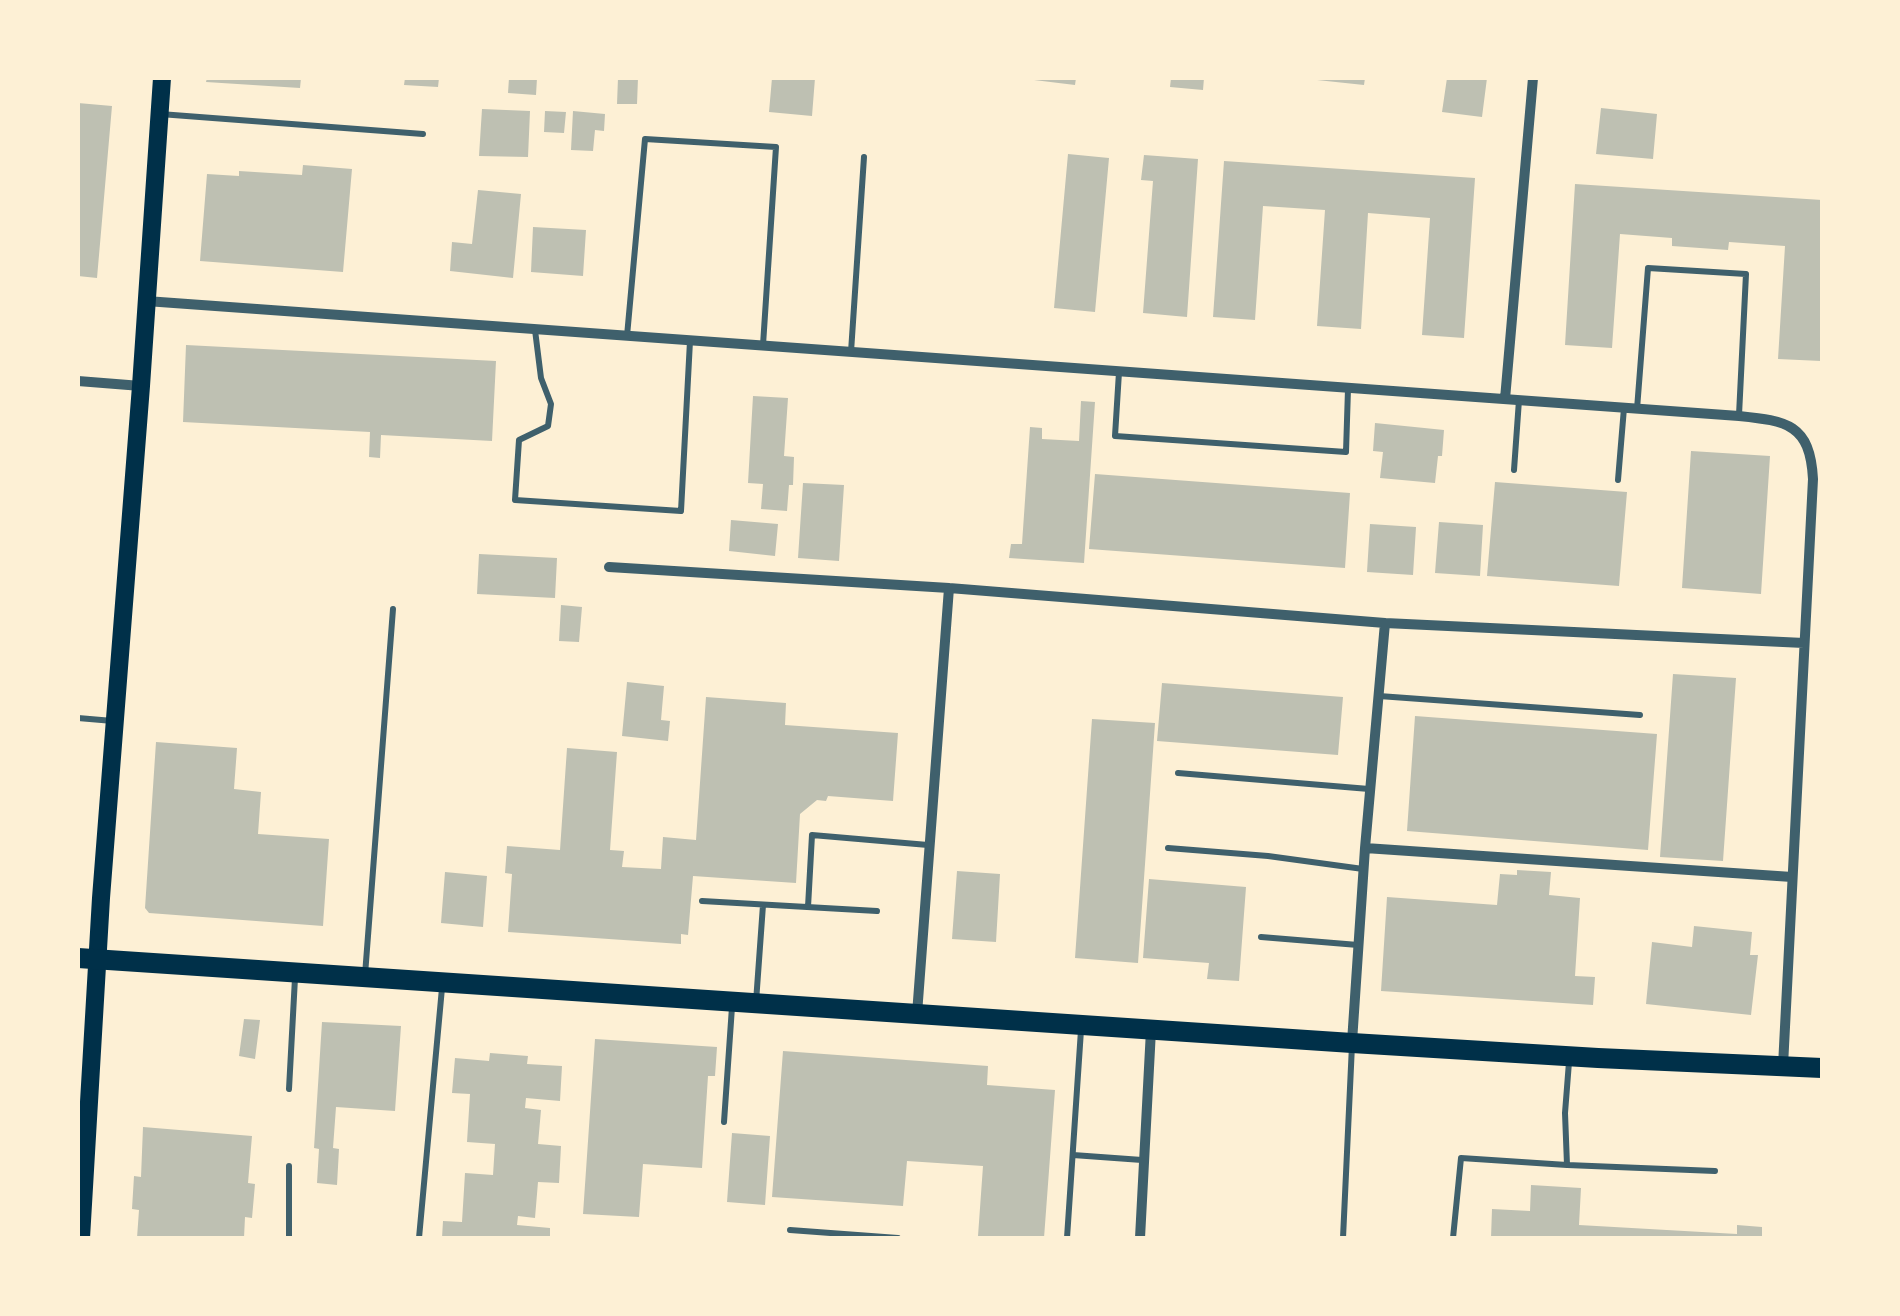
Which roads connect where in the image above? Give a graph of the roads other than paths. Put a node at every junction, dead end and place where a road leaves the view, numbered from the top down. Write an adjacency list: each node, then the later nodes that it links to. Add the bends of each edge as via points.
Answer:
1 (162, 78): 3 (main road)
2 (1533, 78): 16 (street)
3 (159, 114): 4 (lane); 6 (main road)
4 (423, 134)
5 (864, 158): 11 (lane)
6 (146, 301): 7 (street); 14 (main road)
7 (535, 329): 8 (street); 9 (lane, via 540,378 551,404 548,426 519,440 514,500 681,511)
8 (628, 336): 9 (street); 10 (lane, via 646,139 776,147)
9 (690, 340): 10 (street)
10 (763, 346): 11 (street)
11 (851, 352): 12 (street)
12 (1119, 372): 15 (street); 15 (lane, via 1116,436 1346,452)
13 (78, 381): 14 (street)
14 (141, 386): 31 (main road)
15 (1348, 388): 16 (street)
16 (1505, 400): 17 (street)
17 (1519, 400): 18 (street); 21 (lane)
18 (1624, 408): 19 (street); 22 (lane)
19 (1637, 409): 20 (street); 20 (lane, via 1648,268 1746,274)
20 (1738, 416): 27 (street, via 1770,419 1798,432 1810,450)
21 (1514, 470)
22 (1618, 480)
23 (609, 567): 24 (street)
24 (948, 588): 26 (street); 34 (street)
25 (393, 609): 47 (lane)
26 (1384, 624): 27 (street); 28 (street)
27 (1804, 643): 38 (street)
28 (1378, 696): 29 (lane); 33 (street)
29 (1640, 715)
30 (78, 718): 31 (lane)
31 (114, 721): 45 (main road)
32 (1178, 773): 33 (lane)
33 (1370, 788): 36 (street)
34 (928, 845): 41 (lane, via 812,835); 51 (street)
35 (1168, 848): 37 (lane)
36 (1364, 848): 37 (street); 38 (street)
37 (1363, 869): 44 (street)
38 (1792, 877): 56 (street)
39 (702, 901): 40 (lane)
40 (763, 904): 41 (lane); 50 (lane)
41 (808, 907): 42 (lane)
42 (877, 911)
43 (1261, 937): 44 (lane)
44 (1359, 945): 54 (street)
45 (88, 958): 46 (main road); 64 (main road)
46 (296, 972): 47 (main road); 58 (lane)
47 (366, 976): 48 (main road)
48 (443, 982): 49 (main road); 69 (lane)
49 (732, 1001): 50 (main road); 59 (lane)
50 (756, 1003): 51 (main road)
51 (917, 1014): 52 (main road)
52 (1082, 1025): 53 (main road); 60 (lane)
53 (1151, 1030): 54 (main road); 61 (street)
54 (1352, 1043): 55 (main road); 73 (lane)
55 (1569, 1056): 56 (main road); 62 (lane)
56 (1783, 1066): 57 (main road)
57 (1822, 1068)
58 (288, 1089)
59 (724, 1122)
60 (1073, 1155): 61 (lane); 71 (lane)
61 (1142, 1160): 72 (street)
62 (1566, 1165): 65 (lane); 74 (lane, via 1461,1158)
63 (289, 1166): 68 (lane)
64 (81, 1169): 67 (main road)
65 (1714, 1172)
66 (790, 1230): 70 (lane)
67 (82, 1238)
68 (289, 1238)
69 (419, 1238)
70 (898, 1238)
71 (1067, 1238)
72 (1140, 1238)
73 (1343, 1238)
74 (1453, 1238)

